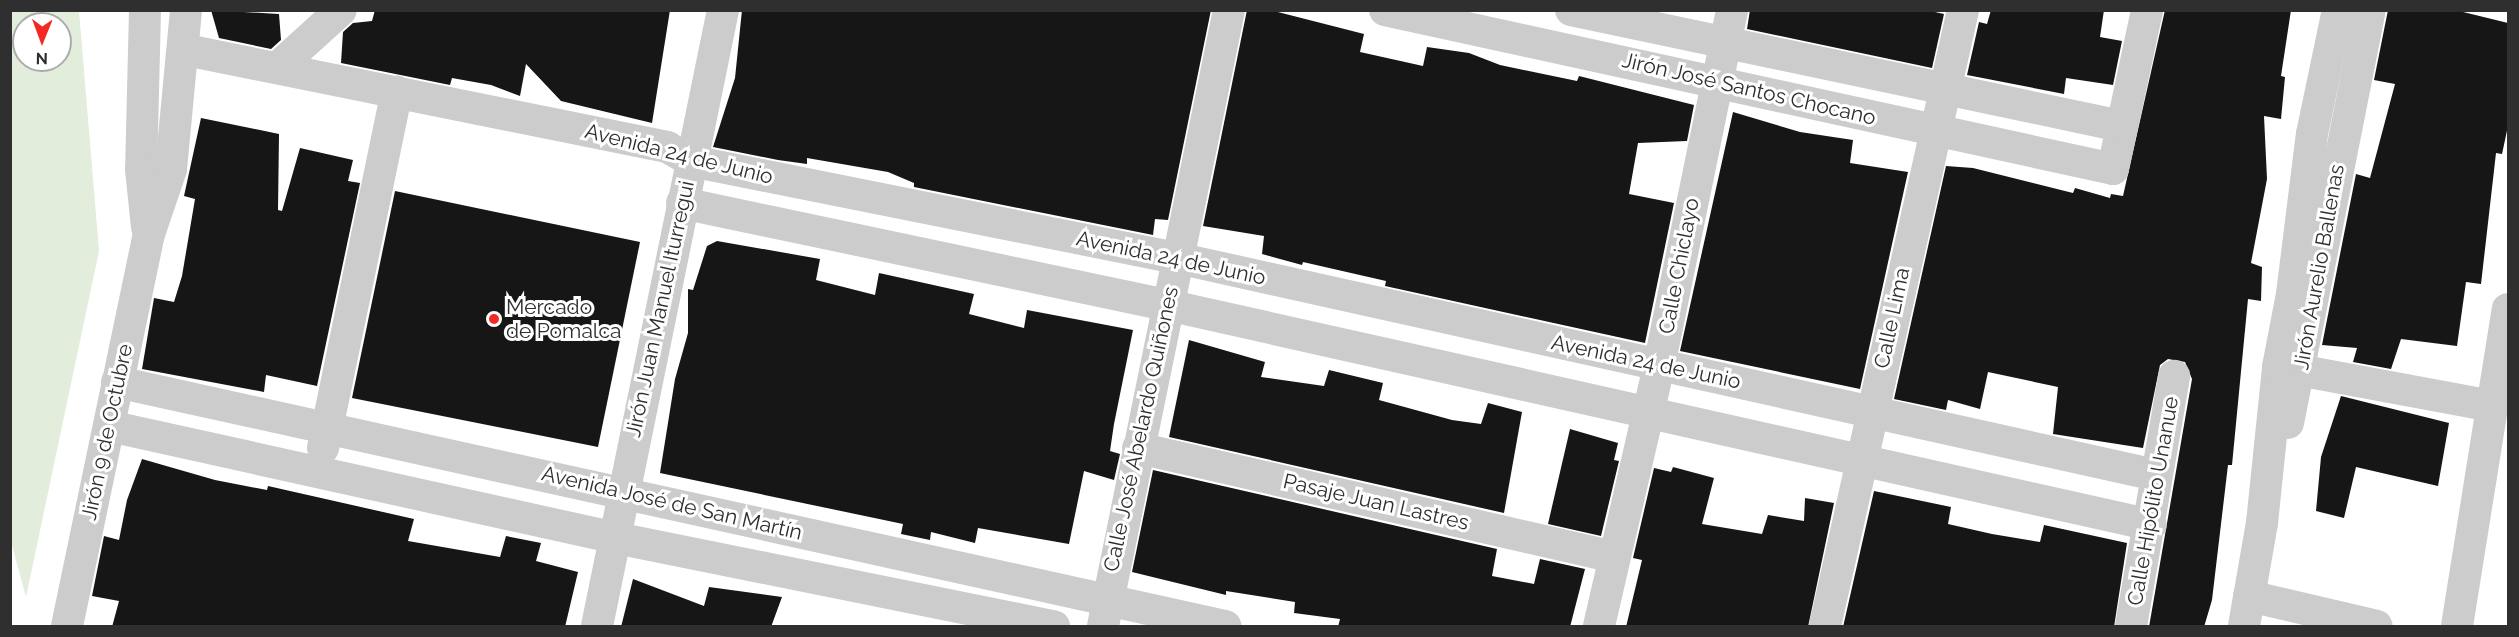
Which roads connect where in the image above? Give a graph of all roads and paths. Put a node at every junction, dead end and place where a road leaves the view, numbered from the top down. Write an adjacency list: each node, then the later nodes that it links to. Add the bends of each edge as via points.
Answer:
1 (145, 10): 23 (street, via 141,169)
2 (186, 10): 14 (street)
3 (341, 10): 15 (street)
4 (723, 10): 21 (street, Jirón Juan Manuel Iturregui)
5 (1229, 10): 24 (street, Calle José Abelardo Quiñones)
6 (1385, 10): 16 (street, Jirón José Santos Chocano)
7 (1571, 10): 13 (street, Jirón José Santos Chocano)
8 (1732, 10): 13 (street, Calle Chiclayo)
9 (1963, 10): 17 (street, Calle Lima)
10 (2147, 10): 19 (street)
11 (2338, 10): 28 (street, Jirón Aurelio Ballenas, via 2312,134 2292,294)
12 (2370, 10): 28 (street, Jirón Aurelio Ballenas)
13 (1724, 44): 16 (street, Calle Chiclayo); 17 (street, Jirón José Santos Chocano)
14 (186, 50): 15 (street, Avenida 24 de Junio); 23 (street, via 171,169)
15 (277, 68): 18 (street, Avenida 24 de Junio)
16 (1717, 79): 20 (street, Jirón José Santos Chocano); 27 (street, Calle Chiclayo)
17 (1944, 91): 19 (street, Jirón José Santos Chocano); 20 (street, Calle Lima)
18 (397, 92): 21 (street, Avenida 24 de Junio, via 667,147); 35 (street)
19 (2121, 126): 20 (street, Jirón José Santos Chocano, via 2113,169)
20 (1933, 131): 32 (street, Calle Lima)
21 (691, 160): 22 (street, Jirón Juan Manuel Iturregui); 24 (street, Avenida 24 de Junio)
22 (682, 203): 25 (street, Avenida 24 de Junio); 40 (street, Jirón Juan Manuel Iturregui)
23 (147, 237): 30 (street, Jirón 9 de Octubre)
24 (1177, 258): 25 (street, Calle José Abelardo Quiñones); 27 (street, Avenida 24 de Junio)
25 (1167, 305): 33 (street, Avenida 24 de Junio); 36 (street, Calle José Abelardo Quiñones)
26 (2508, 309): 31 (street)
27 (1659, 366): 32 (street, Avenida 24 de Junio); 33 (street, Calle Chiclayo)
28 (2289, 369): 31 (street); 44 (street, Jirón Aurelio Ballenas)
29 (2174, 376): 39 (street, Calle Hipólito Unanue)
30 (117, 382): 34 (street, Jirón 9 de Octubre); 35 (street, Avenida José de San Martín)
31 (2493, 406): 55 (street)
32 (1872, 411): 37 (street, Calle Lima); 39 (street, Avenida 24 de Junio)
33 (1644, 416): 37 (street, Avenida 24 de Junio); 43 (street, Calle Chiclayo)
34 (109, 426): 38 (street, Avenida José de San Martín); 46 (street, Jirón 9 de Octubre)
35 (327, 428): 38 (street); 40 (street, Avenida José de San Martín)
36 (1138, 448): 43 (street, Pasaje Juan Lastres); 45 (street, Calle José Abelardo Quiñones)
37 (1862, 460): 41 (street, Avenida 24 de Junio); 51 (street, Calle Lima)
38 (317, 472): 42 (street, Avenida José de San Martín)
39 (2156, 476): 41 (street, Calle Hipólito Unanue)
40 (622, 492): 42 (street, Jirón Juan Manuel Iturregui); 45 (street, Avenida José de San Martín)
41 (2151, 525): 52 (street, Calle Hipólito Unanue)
42 (616, 538): 47 (street, Jirón Juan Manuel Iturregui); 48 (street, Avenida José de San Martín)
43 (1614, 557): 50 (street, Calle Chiclayo)
44 (2249, 596): 53 (street, Jirón Aurelio Ballenas); 54 (street)
45 (1104, 614): 49 (street, Avenida José de San Martín)
46 (67, 627)
47 (597, 627)
48 (1054, 627)
49 (1226, 627)
50 (1599, 627)
51 (1825, 627)
52 (2131, 627)
53 (2244, 627)
54 (2377, 627)
55 (2457, 627)

